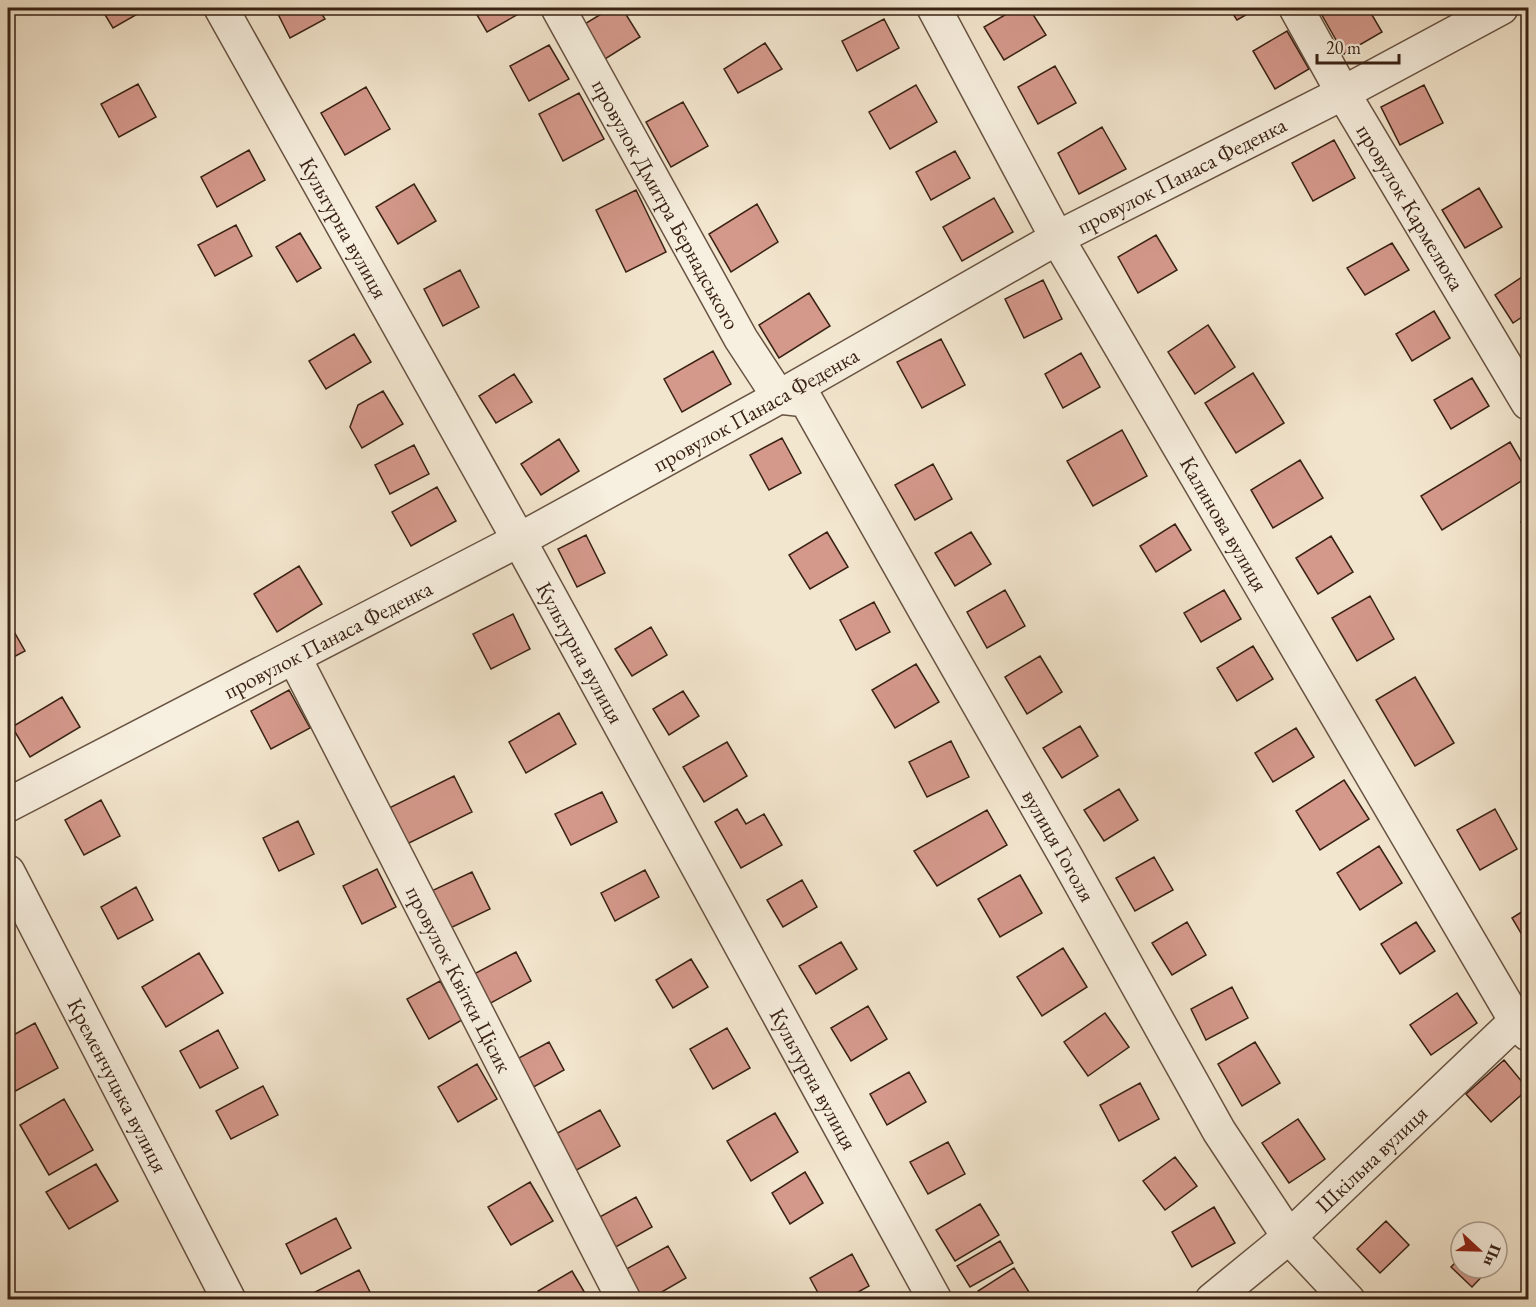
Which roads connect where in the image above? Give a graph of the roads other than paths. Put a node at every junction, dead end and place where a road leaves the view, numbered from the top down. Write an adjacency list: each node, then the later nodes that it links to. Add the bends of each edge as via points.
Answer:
1 (220, 8): 10 (street, Культурна вулиця)
2 (558, 8): 8 (street, провулок Дмитра Бернадського, via 741,339)
3 (934, 8): 7 (street, Калинова вулиця)
4 (1296, 8): 6 (street, провулок Кармелюка)
5 (1501, 8): 6 (street, провулок Панаса Феденка)
6 (1343, 93): 7 (street, провулок Панаса Феденка); 9 (street, провулок Кармелюка)
7 (1056, 238): 8 (street, провулок Панаса Феденка); 14 (street, Калинова вулиця)
8 (779, 397): 10 (street, провулок Панаса Феденка); 15 (street, вулиця Гоголя, via 806,400 1219,1131)
9 (1528, 403)
10 (519, 540): 11 (street, провулок Панаса Феденка); 18 (street, Культурна вулиця)
11 (294, 657): 12 (street, провулок Панаса Феденка); 17 (street, провулок Квітки Цісик)
12 (8, 804)
13 (8, 872): 16 (street, Кременчуцька вулиця)
14 (1524, 1023): 15 (street, Шкільна вулиця)
15 (1289, 1237): 19 (street, Шкільна вулиця); 20 (street, вулиця Гоголя)
16 (229, 1299)
17 (624, 1299)
18 (935, 1299)
19 (1212, 1299)
20 (1348, 1299)

